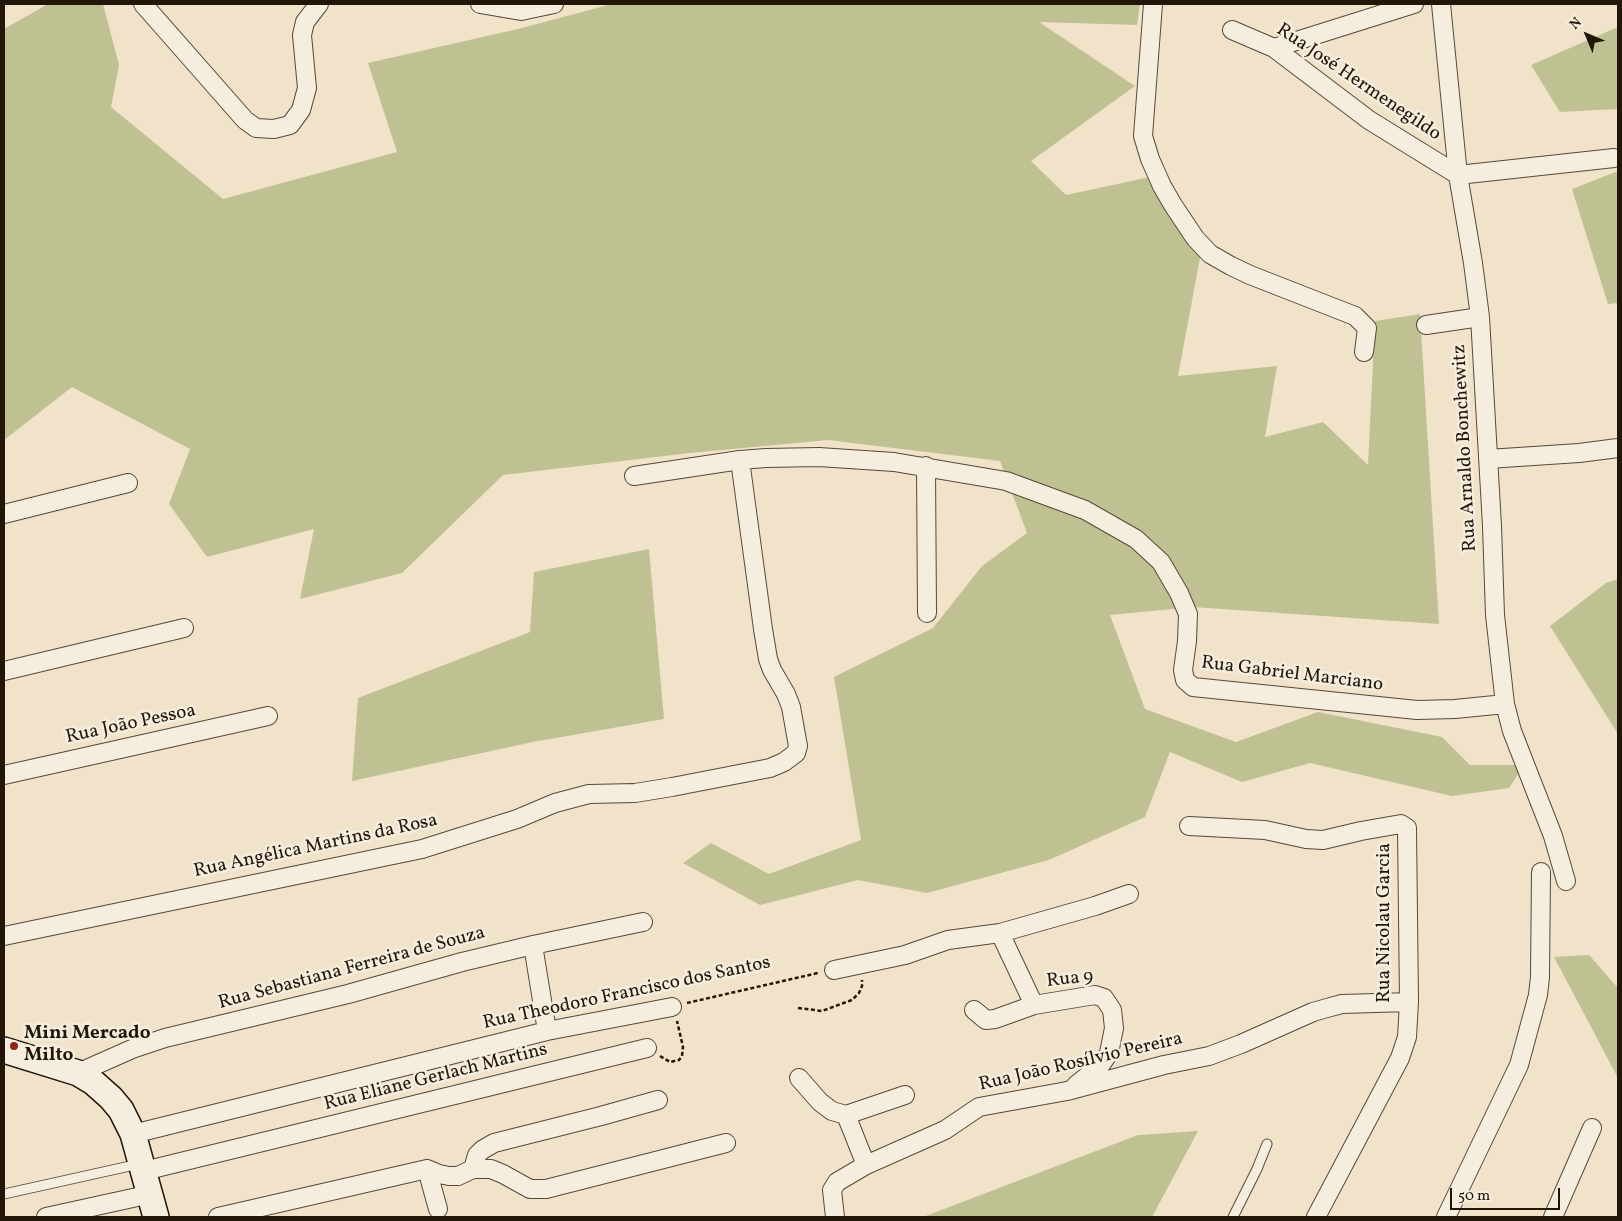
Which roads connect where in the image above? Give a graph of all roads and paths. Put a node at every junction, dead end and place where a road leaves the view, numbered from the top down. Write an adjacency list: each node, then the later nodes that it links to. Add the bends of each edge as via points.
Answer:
1 (143, 4): 2 (street, via 246,120 256,128 274,129 290,125 302,110 307,88 302,35 305,22)
2 (319, 4)
3 (480, 4): 4 (street, via 521,11)
4 (554, 4)
5 (1153, 4): 14 (street, via 1143,136 1150,159 1173,205 1210,254 1250,275 1355,316 1367,328)
6 (1414, 4): 9 (street)
7 (1441, 4): 11 (street, Rua Arnaldo Bonchewitz)
8 (1232, 30): 9 (street, Rua José Hermenegildo)
9 (1274, 48): 11 (street, Rua José Hermenegildo, via 1369,120)
10 (1614, 158): 11 (street)
11 (1458, 175): 12 (street, Rua Arnaldo Bonchewitz)
12 (1480, 317): 13 (street); 16 (street, Rua Arnaldo Bonchewitz)
13 (1426, 325)
14 (1364, 352)
15 (1618, 448): 16 (street)
16 (1488, 459): 25 (street, Rua Arnaldo Bonchewitz, via 1495,615)
17 (740, 460): 18 (street, Rua Gabriel Marciano, via 819,457); 19 (street, Rua Gabriel Marciano); 34 (street, Rua Angélica Martins da Rosa, via 768,659 791,707 798,746 796,753 784,762 770,768 672,787 635,793 589,794 422,848)
18 (926, 466): 22 (street); 25 (street, Rua Gabriel Marciano, via 1006,481 1085,510 1136,539 1161,562 1180,593 1188,614 1183,670 1185,680 1193,687 1417,710)
19 (634, 476)
20 (128, 483): 21 (street)
21 (4, 514)
22 (927, 613)
23 (184, 628): 24 (street)
24 (4, 671)
25 (1504, 704): 30 (street, Rua Arnaldo Bonchewitz, via 1553,836)
26 (268, 716): 27 (street, Rua João Pessoa)
27 (4, 774)
28 (1189, 826): 38 (street, Rua Nicolau Garcia, via 1265,830 1324,840 1401,824 1407,828)
29 (1541, 872): 67 (street, via 1538,996 1519,1064)
30 (1566, 881)
31 (1129, 894): 33 (street)
32 (643, 922): 35 (street, Rua Sebastiana Ferreira de Souza)
33 (1000, 933): 36 (street, via 948,940 884,960); 39 (street, Rua 9)
34 (4, 936)
35 (533, 945): 43 (street); 46 (street, Rua Sebastiana Ferreira de Souza, via 165,1038)
36 (861, 963): 37 (street); 41 (path, via 862,986 852,1000 822,1011)
37 (834, 970): 40 (path, Rua Theodoro Francisco dos Santos)
38 (1409, 1002): 48 (street, Rua João Rosílvio Pereira, via 1342,1004 1313,1012 1209,1056); 66 (street, Rua Nicolau Garcia, via 1404,1047)
39 (1034, 1005): 42 (street, via 986,1020); 48 (street, Rua 9, via 1095,996 1104,998 1112,1010 1114,1028 1109,1053 1100,1066)
40 (672, 1007): 43 (street, Rua Theodoro Francisco dos Santos); 44 (path, via 682,1042 682,1056 670,1062 652,1048)
41 (798, 1008)
42 (974, 1010)
43 (547, 1031): 53 (street, Rua Theodoro Francisco dos Santos)
44 (647, 1048): 59 (street, Rua Eliane Gerlach Martins)
45 (4, 1050): 46 (street)
46 (78, 1073): 53 (street, via 111,1098)
47 (799, 1078): 51 (street, via 820,1102 832,1111)
48 (1067, 1091): 56 (street, Rua João Rosílvio Pereira, via 979,1107 945,1130)
49 (905, 1095): 51 (street)
50 (658, 1100): 58 (street, via 494,1143 477,1156)
51 (846, 1115): 56 (street)
52 (1592, 1128): 68 (street)
53 (133, 1134): 59 (street)
54 (726, 1143): 58 (street, via 546,1189 530,1189 491,1169)
55 (1267, 1144): 65 (lane)
56 (866, 1165): 64 (street, Rua João Rosílvio Pereira, via 837,1182 832,1190)
57 (427, 1169): 58 (street, via 449,1176 458,1176); 61 (street); 63 (street)
58 (473, 1169)
59 (148, 1187): 60 (lane); 62 (street, Rua Eliane Gerlach Martins)
60 (4, 1194)
61 (438, 1209)
62 (46, 1217)
63 (218, 1217)
64 (835, 1217)
65 (1232, 1217)
66 (1316, 1217)
67 (1446, 1217)
68 (1553, 1217)

